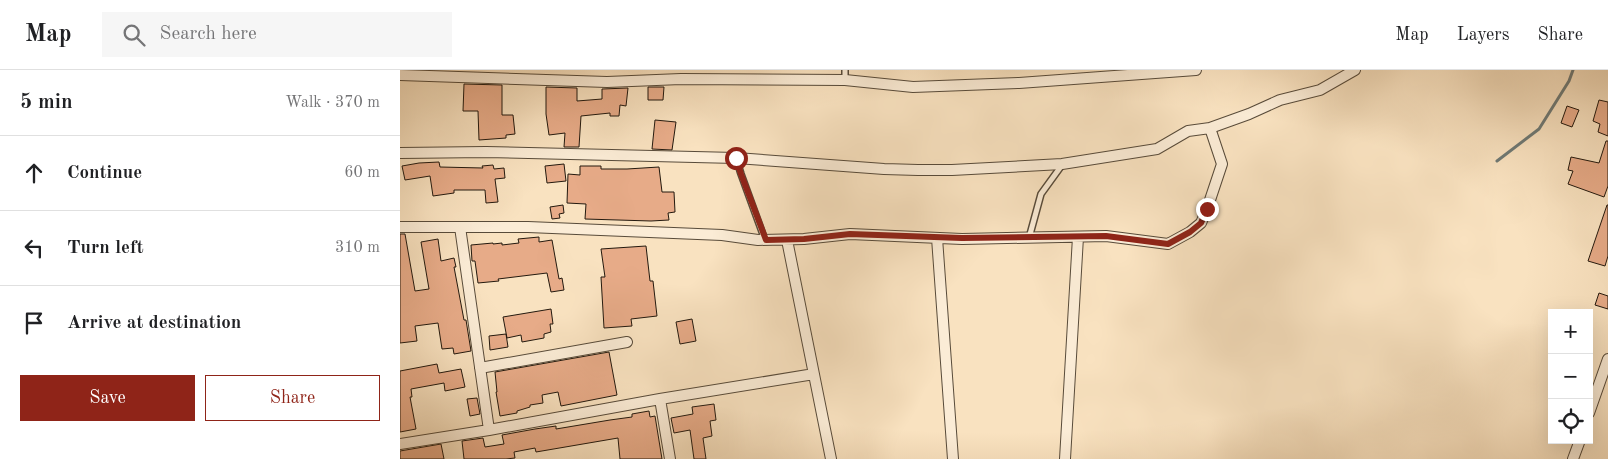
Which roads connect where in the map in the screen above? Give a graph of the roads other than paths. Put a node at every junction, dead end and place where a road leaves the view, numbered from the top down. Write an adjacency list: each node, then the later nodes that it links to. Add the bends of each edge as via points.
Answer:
1 (1196, 70): 4 (street, via 913,87)
2 (1355, 70): 5 (street, via 1320,90 1280,100)
3 (400, 75): 4 (street, via 607,82)
4 (845, 75)
5 (1210, 128): 8 (street, via 1188,131 1157,149); 11 (street, via 1222,164 1201,223 1168,244 1106,236)
6 (400, 153): 7 (street)
7 (736, 158): 8 (street, via 918,170); 14 (lane)
8 (1062, 164): 13 (lane, via 1041,194)
9 (400, 227): 10 (street)
10 (460, 227): 14 (street, via 722,235); 18 (street)
11 (1078, 237): 13 (street); 28 (street)
12 (937, 238): 13 (street); 15 (street, via 850,234); 27 (street)
13 (1029, 238)
14 (766, 240): 15 (street)
15 (787, 240): 19 (street)
16 (627, 342): 18 (street)
17 (1608, 359): 21 (street)
18 (480, 368): 22 (street)
19 (814, 374): 20 (street); 26 (street)
20 (660, 398): 22 (street); 25 (street)
21 (1593, 402)
22 (489, 430): 23 (street)
23 (400, 444)
24 (1579, 444): 29 (street)
25 (670, 459)
26 (831, 459)
27 (953, 459)
28 (1065, 459)
29 (1573, 459)

